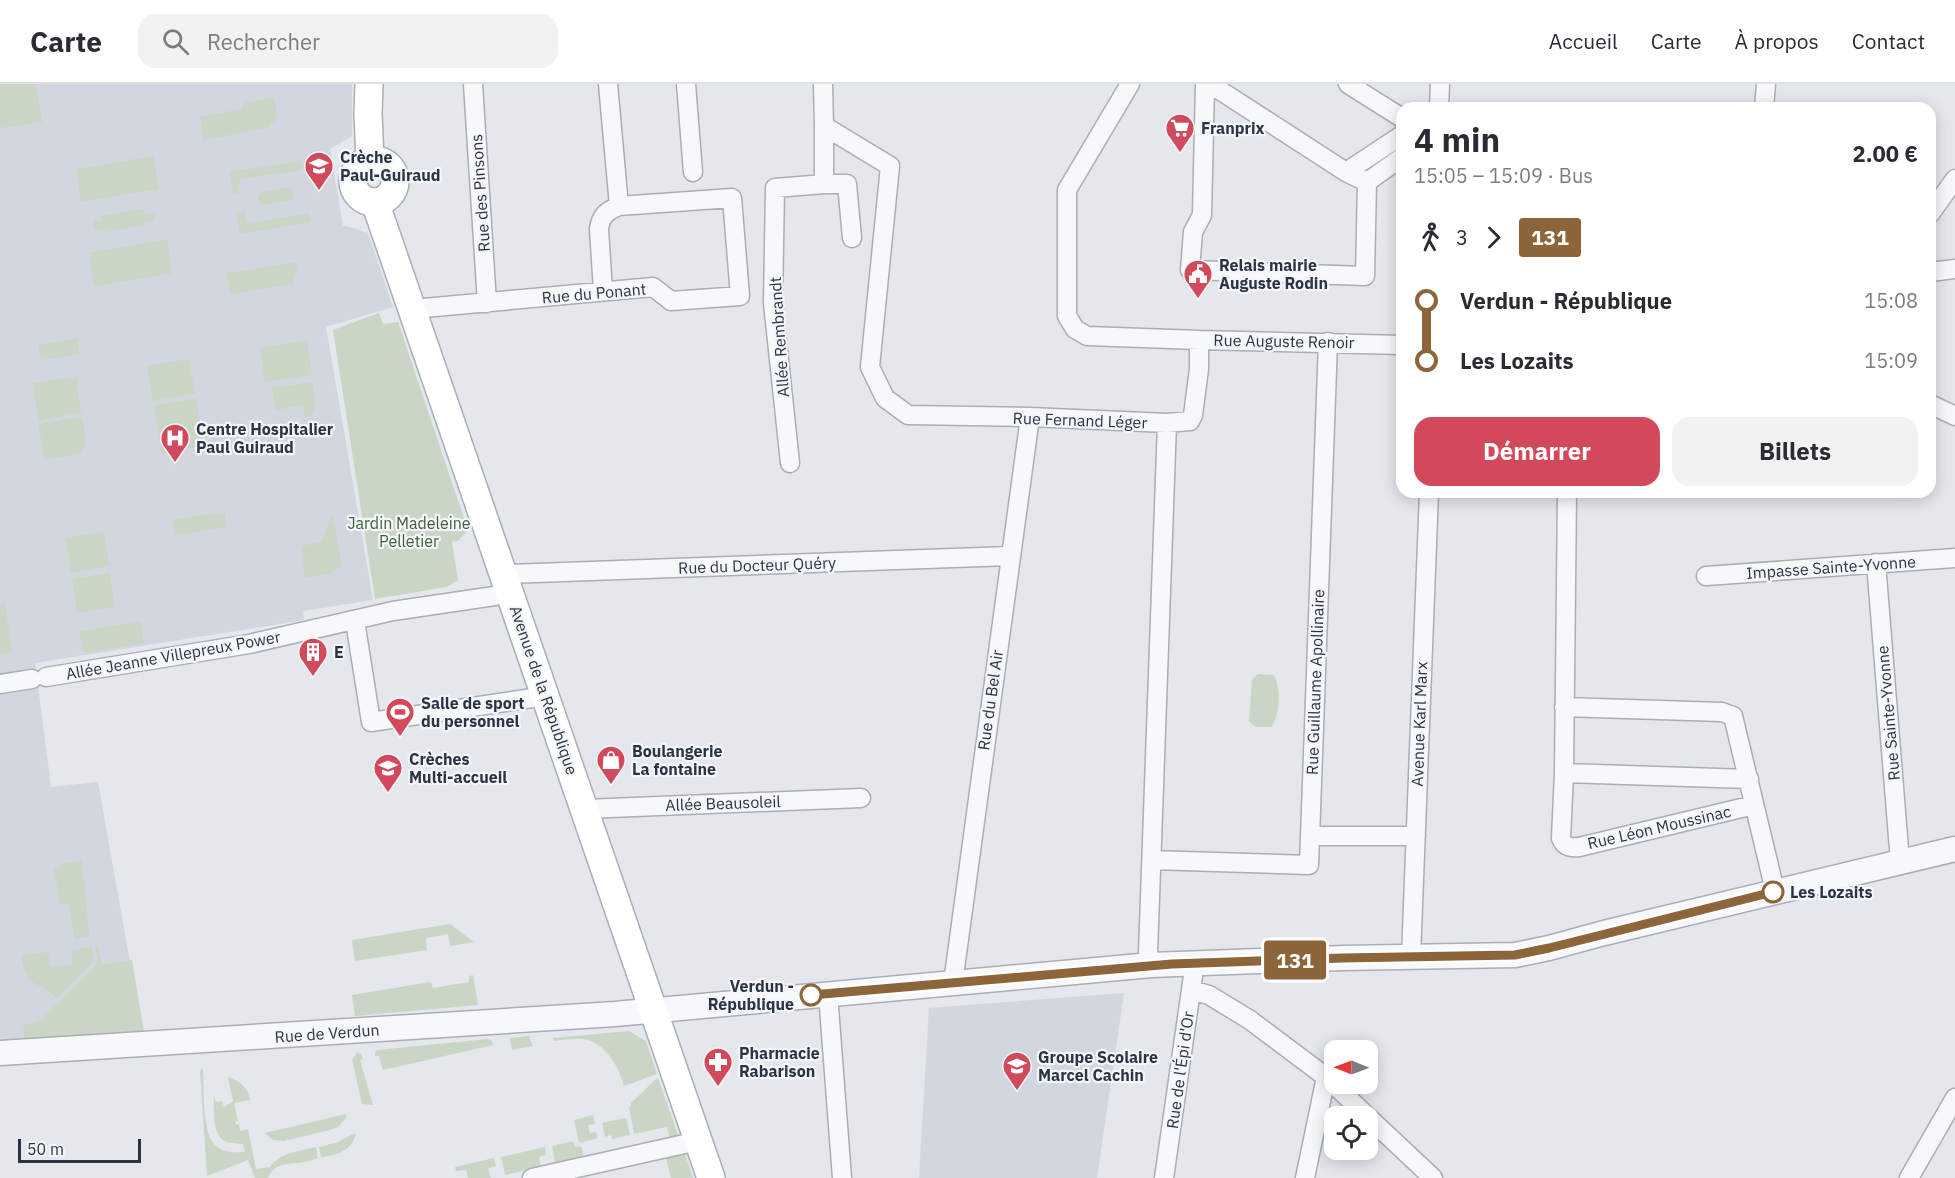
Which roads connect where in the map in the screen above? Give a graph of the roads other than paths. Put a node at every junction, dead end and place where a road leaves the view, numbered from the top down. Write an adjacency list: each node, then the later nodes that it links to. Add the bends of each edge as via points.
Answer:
1 (369, 84): 30 (main road, Avenue de la République, via 370,160 384,161 396,178 388,197 375,202)
2 (473, 84): 29 (street, Rue des Pinsons)
3 (608, 84): 23 (street)
4 (686, 84): 18 (street)
5 (823, 84): 15 (street)
6 (1130, 84): 31 (street, via 1067,190 1067,316 1075,329 1087,336)
7 (1205, 84): 21 (street, via 1202,215 1193,232 1190,270 1365,276)
8 (1210, 84): 19 (street)
9 (1348, 84): 14 (street)
10 (1440, 84): 12 (street)
11 (1766, 84): 13 (street)
12 (1439, 102)
13 (1764, 102)
14 (1396, 114)
15 (824, 126): 22 (street); 36 (street, Rue Fernand Léger, via 890,166 870,367 885,398 909,415)
16 (1396, 139): 19 (street)
17 (1396, 161): 21 (street)
18 (693, 172)
19 (1346, 172): 21 (street)
20 (1955, 179): 24 (street)
21 (1367, 182)
22 (824, 184): 25 (street, Allée Rembrandt, via 846,184); 38 (street, Allée Rembrandt, via 775,188 773,303)
23 (619, 206): 28 (street, via 608,210 599,229); 28 (street, Rue du Ponant, via 732,198 740,296 671,301 653,287)
24 (1936, 206)
25 (852, 238)
26 (1955, 269): 27 (street)
27 (1936, 271)
28 (603, 291): 29 (street, Rue du Ponant)
29 (487, 303): 30 (street, Rue du Ponant)
30 (413, 309): 45 (main road, Avenue de la République)
31 (1199, 339): 32 (street, Rue Auguste Renoir); 37 (street, Rue Auguste Renoir, via 1193,415 1190,421)
32 (1328, 342): 33 (street, Rue Auguste Renoir); 55 (street, Rue Guillaume Apollinaire)
33 (1396, 345)
34 (1936, 407): 35 (street)
35 (1955, 416)
36 (1030, 417): 37 (street, Rue Fernand Léger); 41 (street, Rue du Bel Air)
37 (1167, 423): 58 (street, Rue Fernand Léger)
38 (790, 463)
39 (1429, 498): 56 (street, Avenue Karl Marx)
40 (1567, 498): 49 (street, Rue Léon Moussinac)
41 (1010, 556): 45 (street, Rue du Docteur Quéry); 64 (street, Rue du Bel Air)
42 (1955, 558): 43 (street, Impasse Sainte-Yvonne)
43 (1876, 563): 44 (street, Impasse Sainte-Yvonne); 59 (street, Rue Sainte-Yvonne)
44 (1706, 576)
45 (508, 583): 46 (street, Allée Jeanne Villepreux Power, via 501,596 393,611); 48 (main road, Avenue de la République)
46 (355, 621): 47 (street, Allée Jeanne Villepreux Power, via 249,644); 48 (street, via 371,722)
47 (0, 684)
48 (546, 696): 54 (main road, Avenue de la République)
49 (1564, 707): 50 (street, Rue Léon Moussinac); 51 (street, Rue Léon Moussinac, via 1730,714 1735,718)
50 (1564, 773): 51 (street, Rue Léon Moussinac); 53 (street, Rue Léon Moussinac, via 1561,838 1568,847)
51 (1749, 779): 53 (street, Rue Léon Moussinac)
52 (861, 798): 54 (street, Allée Beausoleil)
53 (1754, 805): 60 (street, Rue Léon Moussinac)
54 (585, 809): 67 (main road, Avenue de la République)
55 (1310, 836): 56 (street); 58 (street, Rue Guillaume Apollinaire, via 1309,865)
56 (1416, 836): 61 (street, Avenue Karl Marx)
57 (1955, 849): 59 (street, Rue de Verdun)
58 (1152, 860): 63 (street, Rue Fernand Léger, via 1148,953)
59 (1900, 862): 60 (street, Rue de Verdun)
60 (1775, 891): 61 (street, Rue de Verdun, via 1515,955)
61 (1412, 957): 62 (street, Rue de Verdun)
62 (1193, 962): 63 (street, Rue de Verdun); 65 (street, Rue de l'Épi d'Or)
63 (1151, 965): 64 (street, Rue de Verdun)
64 (953, 983): 66 (street, Rue de Verdun)
65 (1191, 990): 69 (street, via 1209,995 1250,1020); 79 (street, Rue de l'Épi d'Or)
66 (828, 994): 67 (street, Rue de Verdun); 78 (street)
67 (653, 1011): 68 (street, Rue de Verdun); 75 (main road, Avenue de la République)
68 (0, 1053)
69 (1324, 1076)
70 (1324, 1087): 80 (street)
71 (1344, 1094): 73 (street)
72 (1955, 1098): 82 (street)
73 (1357, 1106)
74 (1378, 1126): 81 (street)
75 (698, 1141): 76 (street); 77 (main road, Avenue de la République)
76 (532, 1178)
77 (711, 1178)
78 (842, 1178)
79 (1164, 1178)
80 (1305, 1178)
81 (1433, 1178)
82 (1909, 1178)

